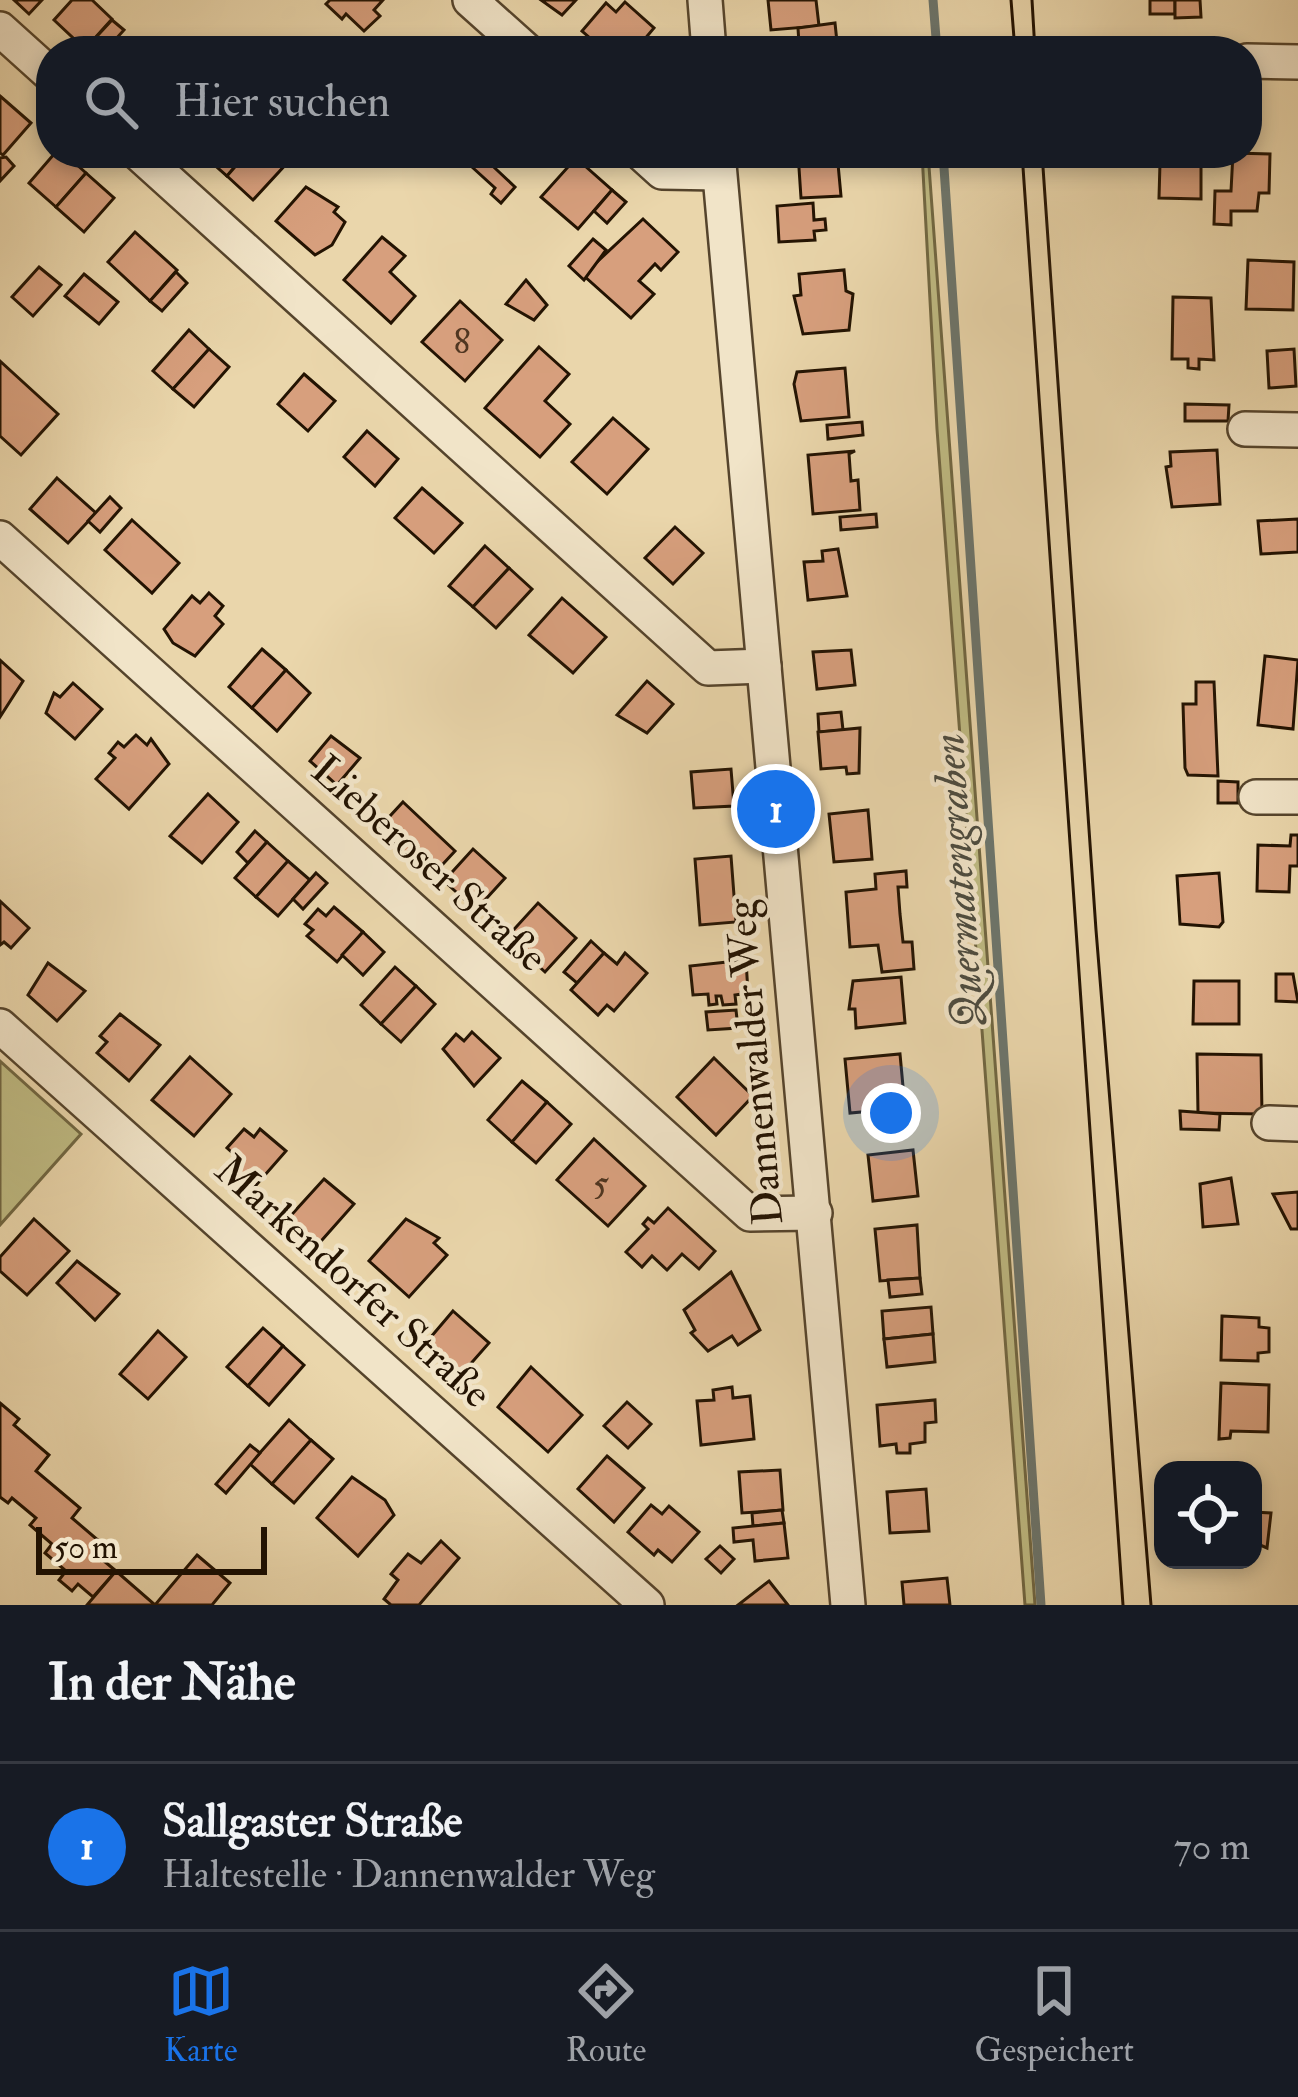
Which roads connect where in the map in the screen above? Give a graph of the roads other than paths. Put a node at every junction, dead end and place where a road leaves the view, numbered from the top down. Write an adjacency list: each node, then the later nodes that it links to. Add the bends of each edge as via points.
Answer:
1 (470, 0): 4 (street)
2 (705, 0): 5 (street)
3 (0, 29): 6 (street)
4 (510, 36)
5 (708, 36)
6 (36, 61)
7 (1262, 61): 8 (street)
8 (1298, 62)
9 (155, 168): 16 (street, via 708,668)
10 (658, 168): 11 (street)
11 (687, 168)
12 (718, 168): 16 (street, Dannenwalder Weg)
13 (1245, 429): 14 (street)
14 (1298, 430)
15 (0, 538): 20 (street, Lieberoser Straße, via 750,1214)
16 (764, 666): 20 (street, Dannenwalder Weg)
17 (1256, 797): 18 (street)
18 (1298, 797)
19 (0, 1026): 21 (street, Markendorfer Straße)
20 (815, 1213): 22 (street, Dannenwalder Weg)
21 (647, 1605)
22 (848, 1605)

